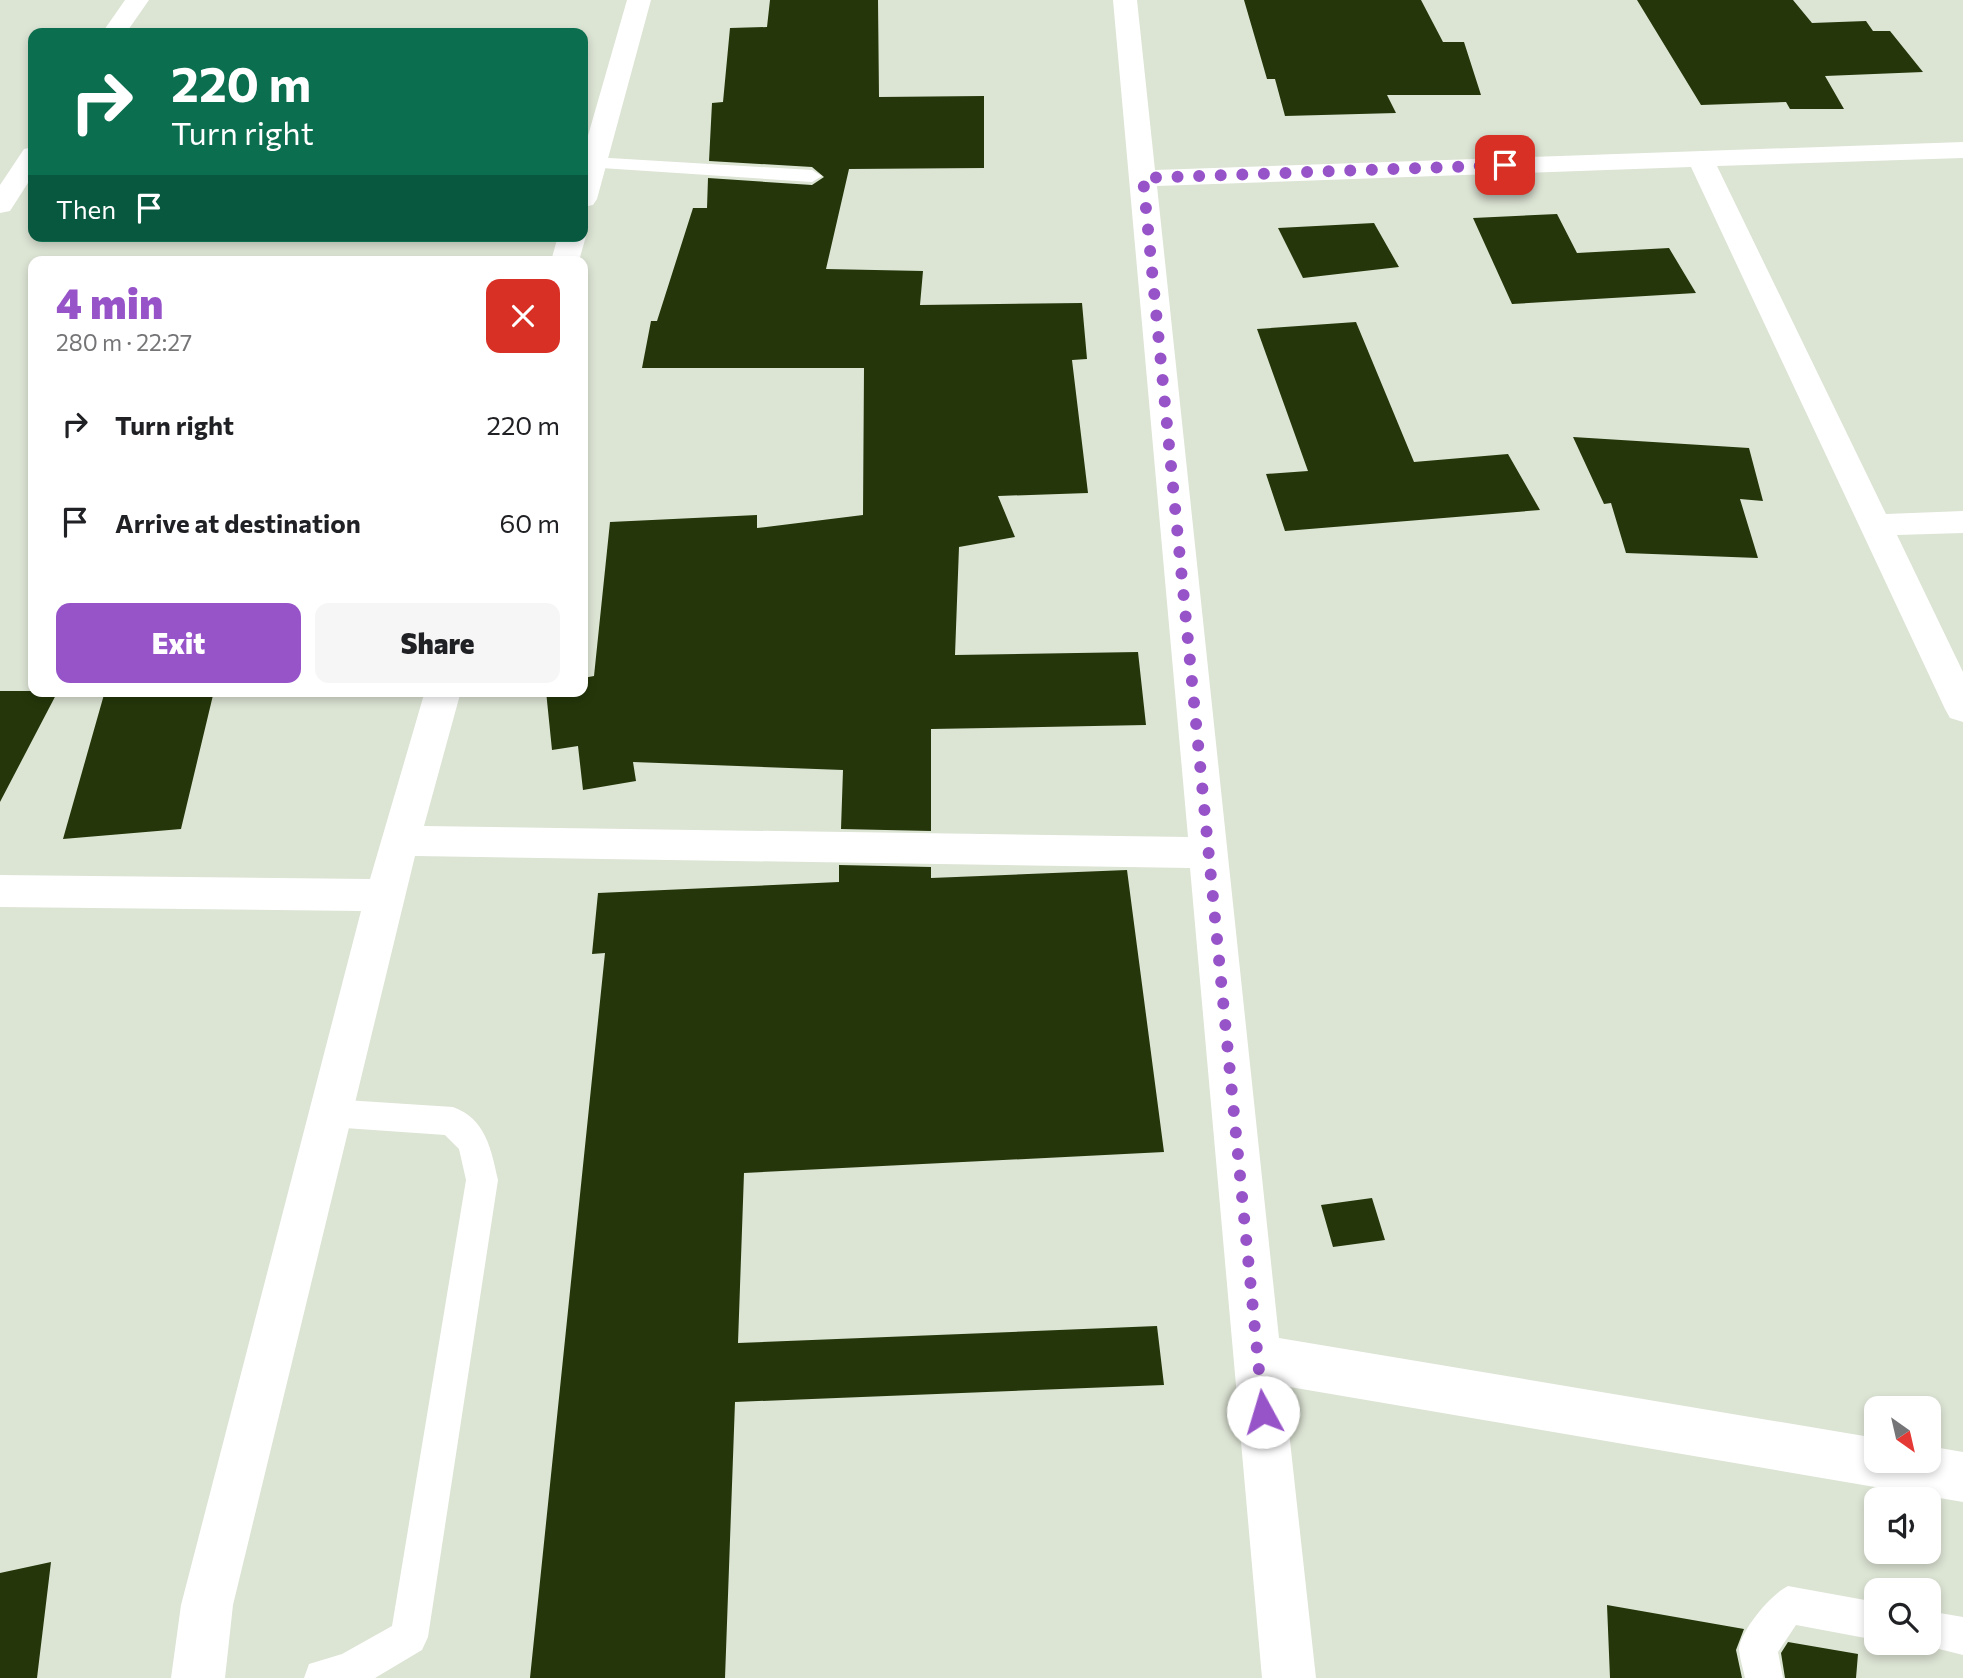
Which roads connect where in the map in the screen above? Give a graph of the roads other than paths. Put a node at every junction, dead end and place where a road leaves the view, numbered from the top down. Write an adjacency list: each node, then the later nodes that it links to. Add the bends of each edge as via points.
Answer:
1 (137, 0): 4 (street)
2 (639, 0): 8 (street)
3 (1125, 0): 10 (street)
4 (117, 28)
5 (1963, 150): 6 (street)
6 (1700, 158): 10 (street); 14 (street)
7 (28, 163): 12 (street)
8 (593, 163): 9 (lane); 11 (street)
9 (811, 176)
10 (1143, 178): 18 (street)
11 (588, 180)
12 (0, 205)
13 (1963, 522): 14 (street)
14 (1877, 525): 16 (street)
15 (441, 697): 17 (street)
16 (1963, 709)
17 (400, 841): 18 (street); 20 (street)
18 (1208, 853): 22 (street)
19 (0, 891): 20 (street)
20 (385, 895): 21 (street)
21 (330, 1113): 27 (street, via 207,1605); 28 (lane, via 453,1121 474,1142 482,1180 409,1637 348,1672)
22 (1258, 1358): 23 (street); 29 (street)
23 (1963, 1477)
24 (1864, 1619): 30 (lane, via 1788,1605 1758,1648)
25 (1941, 1632): 26 (lane)
26 (1963, 1636)
27 (198, 1678)
28 (323, 1678)
29 (1289, 1678)
30 (1764, 1678)

